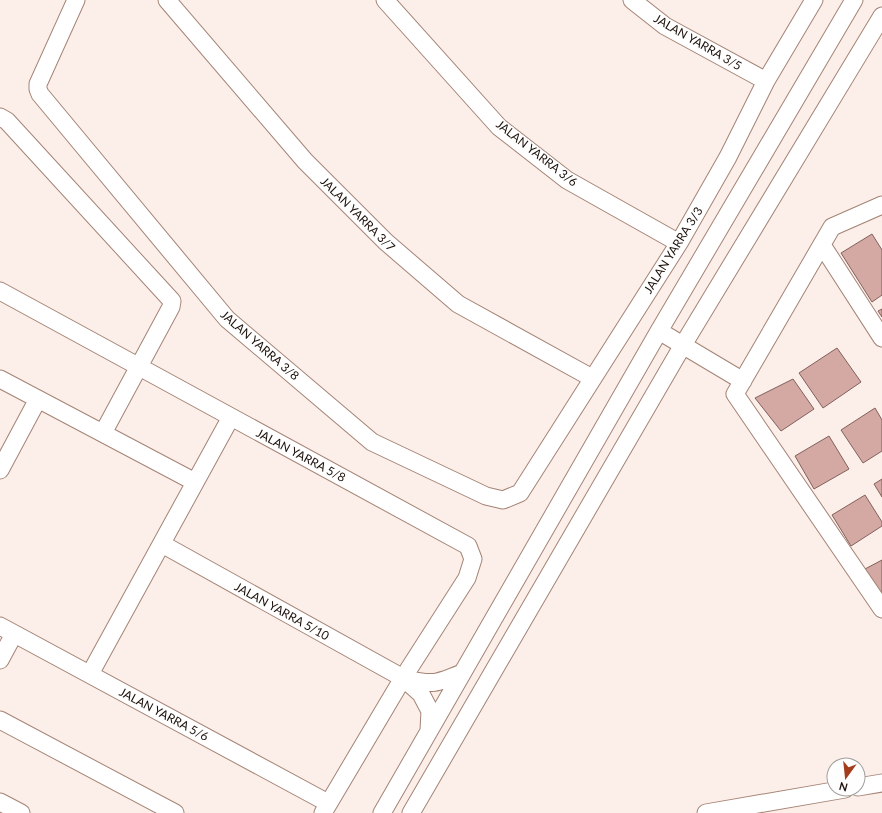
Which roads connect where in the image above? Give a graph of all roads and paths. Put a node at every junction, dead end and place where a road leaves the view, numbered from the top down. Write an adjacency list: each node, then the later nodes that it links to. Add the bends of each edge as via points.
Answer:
1 (76, 0): 26 (street, JALAN YARRA 3/8, via 38,84 40,94 227,319 372,442 486,496 503,500)
2 (167, 0): 18 (street, JALAN YARRA 3/7, via 305,161 386,242 458,304)
3 (385, 0): 11 (street, JALAN YARRA 3/6, via 499,127 567,180)
4 (632, 0): 8 (street, JALAN YARRA 3/5, via 664,26)
5 (814, 0): 8 (street, JALAN YARRA 3/3)
6 (854, 0): 14 (street)
7 (882, 16): 16 (street)
8 (766, 81): 11 (street, JALAN YARRA 3/3, via 728,157)
9 (0, 117): 17 (street, via 7,121 172,301)
10 (882, 204): 12 (street, via 832,227)
11 (679, 243): 18 (street, JALAN YARRA 3/3)
12 (822, 244): 15 (street); 20 (street)
13 (0, 291): 17 (street, JALAN YARRA 5/8)
14 (660, 331): 16 (street); 31 (street)
15 (882, 338)
16 (683, 345): 20 (street); 44 (street)
17 (139, 367): 22 (street, JALAN YARRA 5/8); 23 (street)
18 (592, 378): 26 (street, JALAN YARRA 3/3)
19 (0, 379): 21 (street)
20 (743, 381): 28 (street, via 735,394)
21 (38, 399): 23 (street); 24 (street)
22 (231, 417): 25 (street); 33 (street, JALAN YARRA 5/8, via 468,546 473,559 467,578)
23 (103, 433): 25 (street)
24 (2, 463)
25 (195, 482): 27 (street)
26 (520, 493)
27 (162, 544): 32 (street); 33 (street, JALAN YARRA 5/10)
28 (882, 609)
29 (7, 630): 30 (street); 32 (street, JALAN YARRA 5/6)
30 (0, 660)
31 (462, 673): 33 (street, JALAN YARRA 5/10, via 439,682 427,683); 35 (street)
32 (90, 674): 40 (street, JALAN YARRA 5/6)
33 (403, 678): 35 (street, JALAN YARRA 5/10, via 421,694 430,711); 40 (street, JALAN YARRA 5/8)
34 (0, 720): 42 (street)
35 (429, 732): 43 (street)
36 (882, 783): 37 (street)
37 (866, 786)
38 (826, 792): 45 (street)
39 (0, 802): 41 (street)
40 (325, 808)
41 (21, 813)
42 (175, 813)
43 (382, 813)
44 (411, 813)
45 (706, 813)

